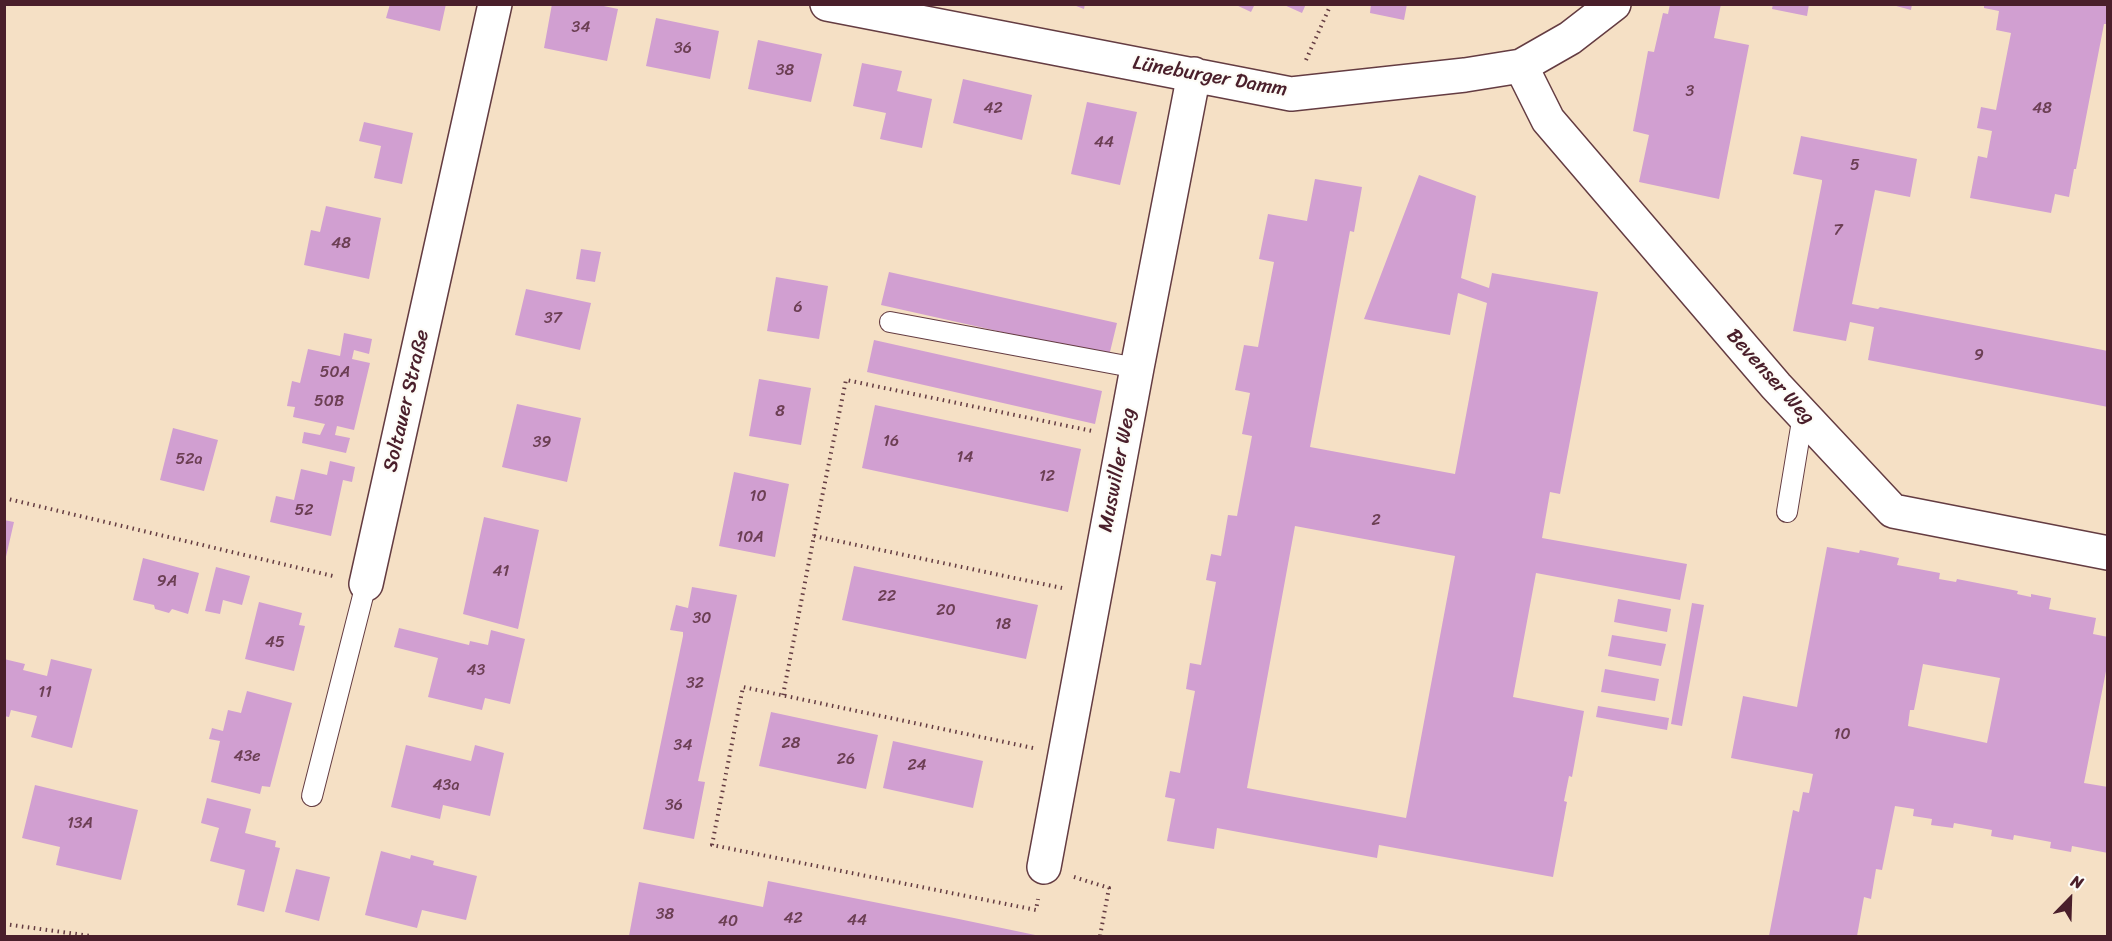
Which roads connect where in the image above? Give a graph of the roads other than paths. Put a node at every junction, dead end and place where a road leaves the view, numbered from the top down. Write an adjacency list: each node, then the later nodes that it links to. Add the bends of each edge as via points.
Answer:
1 (495, 4): 12 (street, Soltauer Straße)
2 (827, 4): 4 (street, Lüneburger Damm)
3 (1614, 4): 5 (street, Lüneburger Damm, via 1570,38)
4 (900, 12): 6 (street, Lüneburger Damm)
5 (1521, 66): 6 (street, Lüneburger Damm, via 1291,94); 9 (street, Bevenser Weg, via 1548,120)
6 (1194, 74): 8 (street, Muswiller Weg)
7 (890, 322): 8 (lane)
8 (1137, 368): 14 (street, Muswiller Weg)
9 (1803, 415): 10 (lane); 11 (street, Bevenser Weg, via 1893,511)
10 (1787, 512)
11 (2108, 553)
12 (366, 584): 13 (lane, Soltauer Straße)
13 (312, 796)
14 (1044, 867)

